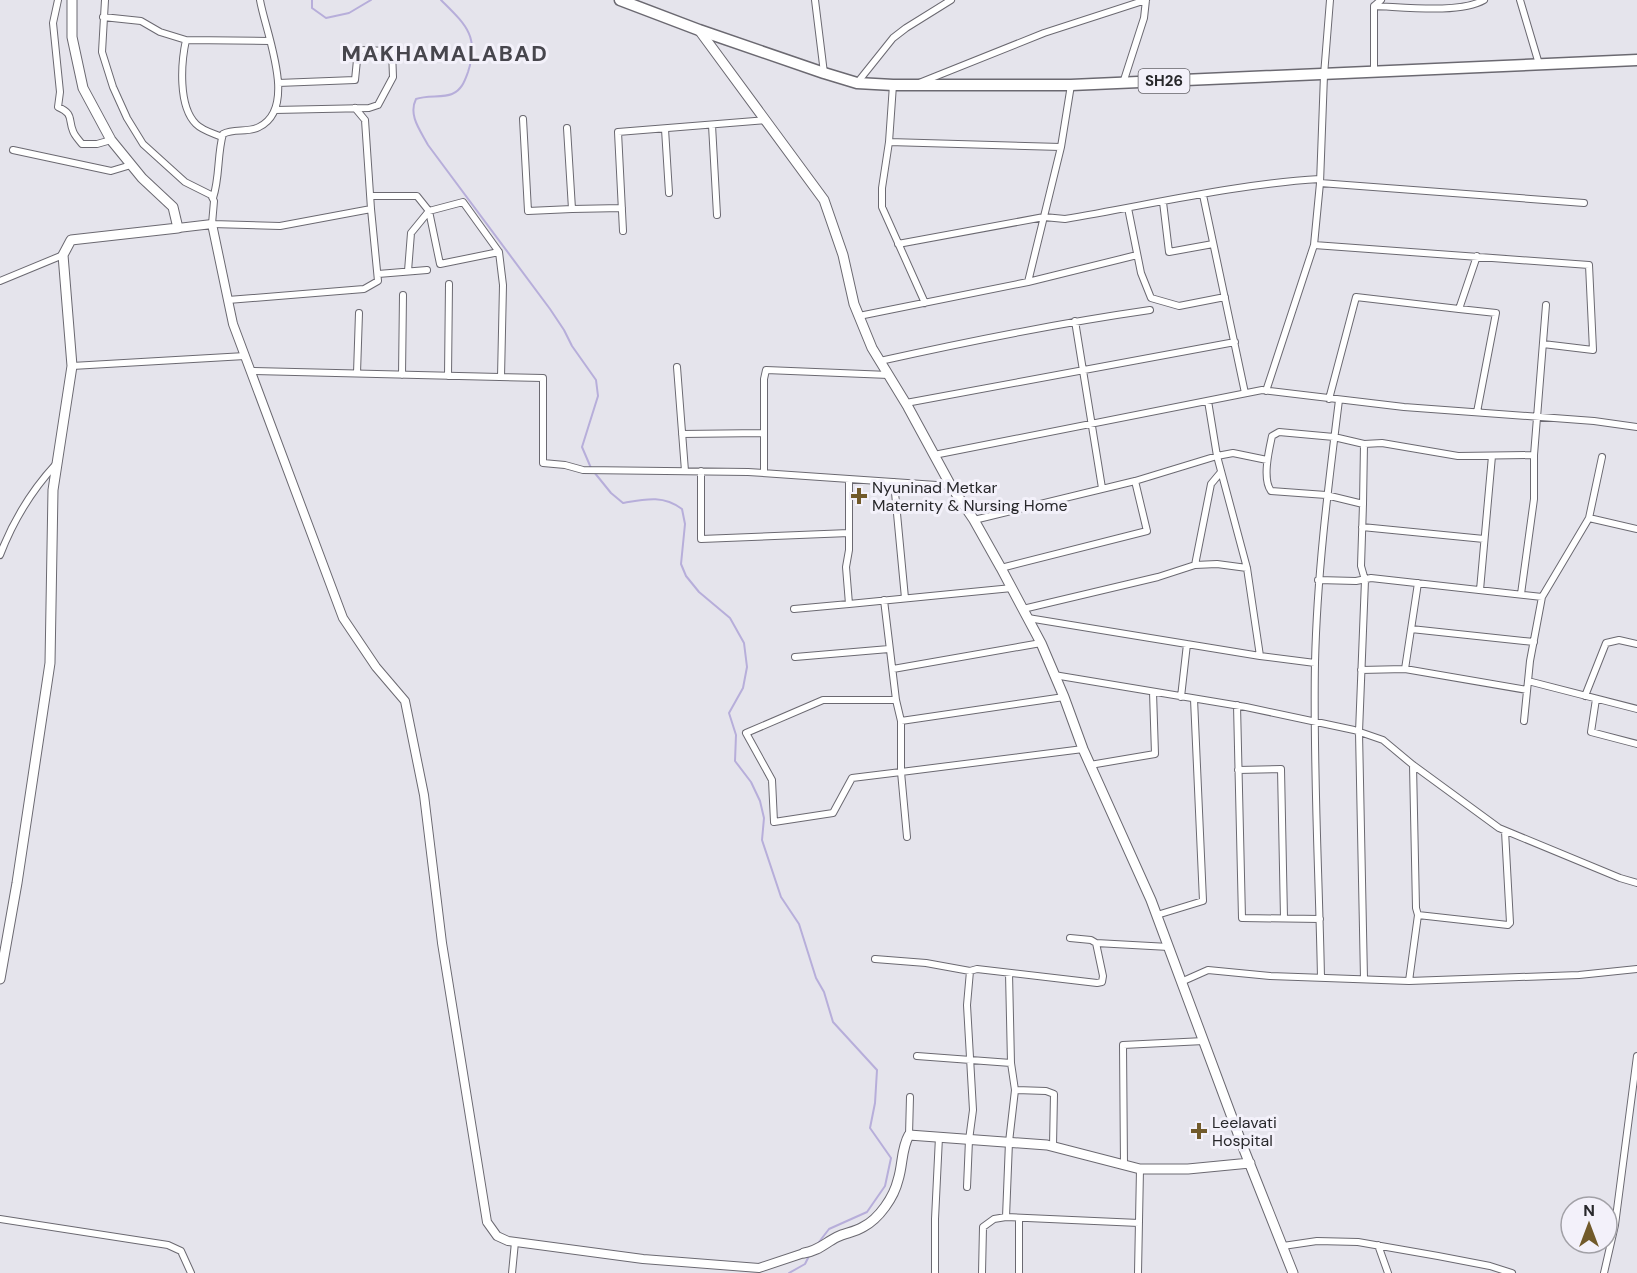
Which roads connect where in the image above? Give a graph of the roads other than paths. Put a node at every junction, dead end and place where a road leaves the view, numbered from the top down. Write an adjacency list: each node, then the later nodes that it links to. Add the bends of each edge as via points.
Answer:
1 (58, 0): 37 (street, via 53,23 58,106 66,110 72,131 82,144)
2 (72, 0): 37 (main road, via 72,37 83,88)
3 (105, 0): 14 (street)
4 (260, 0): 17 (street)
5 (620, 0): 15 (main road, SH26)
6 (815, 0): 21 (street)
7 (951, 0): 24 (street, via 893,38)
8 (1146, 0): 25 (street); 28 (street, via 1044,33)
9 (1330, 0): 22 (street)
10 (1380, 0): 13 (street)
11 (1484, 0): 13 (street, via 1473,6 1447,8)
12 (1520, 0): 19 (street)
13 (1374, 6): 20 (street)
14 (103, 17): 16 (street, via 141,21); 46 (street, via 102,52 113,87 143,144 185,182)
15 (699, 30): 21 (main road, SH26); 32 (main road)
16 (186, 40): 17 (street); 36 (street, via 182,82 190,115 204,131)
17 (270, 41): 23 (street)
18 (1637, 60): 19 (main road, SH26)
19 (1539, 64): 20 (main road, SH26)
20 (1374, 71): 22 (main road, SH26)
21 (824, 73): 24 (main road, SH26)
22 (1324, 75): 25 (main road, SH26); 42 (street)
23 (278, 83): 29 (street, via 355,80 358,50 392,51 393,77 378,105); 30 (street)
24 (857, 83): 27 (main road, SH26)
25 (1123, 83): 26 (main road, SH26)
26 (1071, 85): 28 (main road, SH26); 39 (street)
27 (893, 86): 28 (main road, SH26); 38 (street)
28 (910, 86)
29 (355, 108): 30 (street); 45 (street, via 365,120)
30 (275, 110): 36 (street, via 258,128 230,131)
31 (523, 119): 52 (street, via 528,212)
32 (766, 120): 33 (street); 80 (main road, via 824,200)
33 (712, 125): 35 (street); 54 (street)
34 (567, 128): 52 (street)
35 (665, 129): 43 (street); 49 (street, via 618,132)
36 (222, 136): 46 (street)
37 (111, 140): 41 (main road)
38 (889, 141): 39 (street); 60 (street, via 882,207)
39 (1061, 147): 55 (street)
40 (13, 150): 41 (street, via 111,171)
41 (131, 165): 57 (main road, via 173,207)
42 (1320, 181): 44 (street, via 1283,182); 48 (street); 61 (street)
43 (669, 193)
44 (1203, 195): 47 (street); 59 (street)
45 (370, 196): 51 (street); 53 (street, via 417,196)
46 (213, 198): 56 (street)
47 (1163, 202): 50 (street); 59 (street, via 1169,252)
48 (1584, 203)
49 (622, 208): 52 (street); 58 (street)
50 (1128, 208): 55 (street, via 1065,219); 64 (street)
51 (371, 209): 56 (street, via 280,226); 68 (street)
52 (572, 209)
53 (429, 211): 62 (street, via 463,202); 62 (street, via 440,264); 67 (street, via 411,233)
54 (717, 215)
55 (1044, 217): 60 (street); 70 (street)
56 (212, 224): 57 (street); 74 (street)
57 (178, 228): 63 (main road, via 71,240)
58 (623, 231)
59 (1214, 243): 73 (street)
60 (898, 244): 75 (street)
61 (1314, 245): 65 (street); 95 (street)
62 (499, 252): 94 (street, via 503,285)
63 (63, 255): 69 (street); 86 (main road)
64 (1137, 255): 70 (street); 73 (street, via 1151,298 1179,306)
65 (1477, 256): 77 (street); 83 (street, via 1589,265 1593,350)
66 (427, 270): 67 (street)
67 (408, 272): 68 (street)
68 (378, 274): 74 (street, via 378,281 364,289)
69 (0, 280)
70 (1028, 282): 75 (street)
71 (449, 284): 92 (street)
72 (403, 295): 91 (street)
73 (1225, 297): 82 (street)
74 (228, 300): 84 (street, via 232,324)
75 (925, 303): 80 (street)
76 (1546, 305): 83 (street)
77 (1459, 309): 97 (street, via 1356,297); 101 (street, via 1496,313)
78 (1150, 310): 81 (street)
79 (358, 313): 90 (street)
80 (859, 316): 85 (main road)
81 (1075, 321): 85 (street); 88 (street)
82 (1234, 342): 88 (street); 96 (street)
83 (1543, 344): 102 (street)
84 (245, 356): 86 (street); 89 (street)
85 (880, 361): 93 (main road)
86 (72, 366): 115 (main road)
87 (677, 367): 106 (street)
88 (1083, 370): 100 (street); 103 (street)
89 (251, 371): 90 (street); 222 (street, via 343,618 405,701 424,795 442,944 487,1222 497,1236)
90 (357, 374): 91 (street)
91 (402, 375): 92 (street)
92 (448, 375): 94 (street)
93 (889, 375): 100 (main road); 105 (street, via 766,370)
94 (501, 377): 116 (street, via 543,378 543,463 583,470)
95 (1266, 390): 96 (street); 97 (street)
96 (1245, 393): 98 (street)
97 (1329, 399): 99 (street)
98 (1208, 400): 103 (street); 111 (street)
99 (1339, 400): 101 (street); 107 (street)
100 (906, 404): 109 (main road)
101 (1477, 412): 102 (street)
102 (1537, 417): 104 (street); 110 (street)
103 (1092, 424): 109 (street); 124 (street)
104 (1637, 427)
105 (763, 433): 106 (street); 119 (street)
106 (682, 434): 116 (street)
107 (1334, 437): 108 (street); 114 (street, via 1280,432 1272,436); 125 (street)
108 (1364, 444): 112 (street, via 1382,443 1458,456); 126 (street)
109 (934, 455): 123 (main road)
110 (1534, 455): 112 (street); 142 (street, via 1534,499)
111 (1218, 456): 114 (street, via 1233,453); 118 (street); 121 (street)
112 (1492, 456): 132 (street)
113 (1602, 457): 127 (street)
114 (1267, 460): 125 (street, via 1271,491)
115 (57, 463): 133 (street, via 20,513); 198 (main road, via 53,490 50,663)
116 (685, 471): 117 (street)
117 (701, 471): 119 (street); 131 (street, via 701,539)
118 (1221, 472): 134 (street, via 1211,484); 136 (street)
119 (764, 473): 120 (street)
120 (849, 479): 122 (street); 131 (street)
121 (1135, 481): 124 (street); 135 (street, via 1147,531)
122 (894, 482): 123 (street); 144 (street)
123 (951, 486): 128 (main road)
124 (1102, 488): 128 (street)
125 (1326, 495): 126 (street); 137 (street)
126 (1363, 504): 129 (street)
127 (1589, 518): 130 (street); 143 (street)
128 (974, 520): 135 (main road)
129 (1362, 527): 132 (street); 138 (street, via 1360,566)
130 (1637, 529)
131 (849, 533): 146 (street)
132 (1484, 539): 141 (street)
133 (0, 555)
134 (1195, 565): 136 (street); 148 (street)
135 (1001, 568): 140 (main road)
136 (1247, 568): 155 (street)
137 (1318, 580): 138 (street); 157 (street)
138 (1365, 580): 139 (street); 160 (street)
139 (1418, 583): 141 (street); 149 (street)
140 (1012, 588): 144 (street); 148 (main road)
141 (1480, 590): 142 (street)
142 (1521, 594): 143 (street)
143 (1542, 597): 150 (street)
144 (905, 598): 145 (street)
145 (884, 600): 146 (street); 154 (street)
146 (849, 604): 147 (street)
147 (794, 609)
148 (1025, 613): 151 (main road); 152 (street)
149 (1411, 629): 150 (street); 159 (street)
150 (1534, 642): 162 (street)
151 (1041, 643): 158 (street); 161 (main road)
152 (1186, 644): 155 (street); 166 (street)
153 (1637, 644): 165 (street, via 1619,640 1606,643)
154 (889, 649): 156 (street); 158 (street)
155 (1260, 656): 157 (street)
156 (795, 657)
157 (1315, 663): 175 (street)
158 (893, 669): 170 (street)
159 (1405, 669): 160 (street); 163 (street)
160 (1361, 670): 176 (street)
161 (1054, 675): 164 (street); 167 (main road)
162 (1528, 681): 163 (street); 165 (street)
163 (1527, 690): 174 (street)
164 (1153, 692): 166 (street); 179 (street, via 1155,754)
165 (1585, 696): 169 (street)
166 (1181, 697): 168 (street)
167 (1064, 698): 173 (street); 178 (main road)
168 (1194, 699): 171 (street); 186 (street, via 1203,901)
169 (1596, 699): 172 (street); 177 (street, via 1591,732)
170 (896, 700): 173 (street); 182 (street, via 823,700 746,733 772,780 774,822 833,813 852,778)
171 (1237, 705): 175 (street); 181 (street)
172 (1637, 710)
173 (901, 721): 182 (street)
174 (1524, 721)
175 (1315, 722): 176 (street); 189 (street)
176 (1359, 732): 180 (street, via 1383,740); 199 (street)
177 (1637, 744)
178 (1083, 749): 179 (main road); 182 (street)
179 (1090, 765): 186 (main road)
180 (1413, 765): 183 (street); 187 (street)
181 (1238, 770): 188 (street, via 1242,918); 188 (street, via 1281,769)
182 (901, 772): 184 (street)
183 (1505, 831): 185 (street); 187 (street, via 1508,925)
184 (907, 837)
185 (1637, 883)
186 (1156, 915): 192 (main road)
187 (1418, 915): 200 (street)
188 (1284, 918): 189 (street)
189 (1320, 919): 197 (street)
190 (1070, 938): 191 (street)
191 (1096, 943): 192 (street); 196 (street, via 1102,982)
192 (1169, 947): 201 (main road)
193 (875, 959): 195 (street)
194 (1637, 969): 200 (street)
195 (970, 970): 196 (street); 205 (street)
196 (1009, 973): 206 (street)
197 (1322, 978): 199 (street); 201 (street, via 1208,970)
198 (0, 979)
199 (1364, 979): 200 (street)
200 (1409, 981)
201 (1182, 982): 202 (main road)
202 (1204, 1041): 214 (main road); 215 (street, via 1123,1045)
203 (917, 1056): 205 (street)
204 (1637, 1056): 235 (street)
205 (969, 1060): 206 (street); 211 (street, via 973,1110)
206 (1011, 1063): 207 (street)
207 (1015, 1089): 212 (street); 213 (street, via 1054,1094)
208 (910, 1098): 209 (street)
209 (909, 1135): 210 (main road); 225 (main road, via 898,1182 874,1219 815,1251)
210 (939, 1137): 211 (main road); 228 (street)
211 (969, 1140): 212 (main road); 217 (street)
212 (1009, 1142): 213 (main road); 218 (street)
213 (1053, 1146): 215 (main road)
214 (1250, 1163): 216 (main road); 224 (main road)
215 (1124, 1165): 216 (main road)
216 (1140, 1169): 221 (street)
217 (967, 1187)
218 (1006, 1217): 219 (street); 229 (street, via 983,1227)
219 (1019, 1218): 221 (street); 230 (street)
220 (0, 1219): 226 (street, via 168,1245 181,1251)
221 (1139, 1223): 231 (street)
222 (515, 1242): 225 (street, via 643,1259 759,1268); 227 (street)
223 (1378, 1245): 224 (street, via 1317,1241); 233 (street); 234 (street)
224 (1283, 1246): 232 (main road)
225 (804, 1253)
226 (191, 1273)
227 (512, 1273)
228 (934, 1273)
229 (982, 1273)
230 (1019, 1273)
231 (1138, 1273)
232 (1293, 1273)
233 (1388, 1273)
234 (1512, 1273)
235 (1604, 1273)

